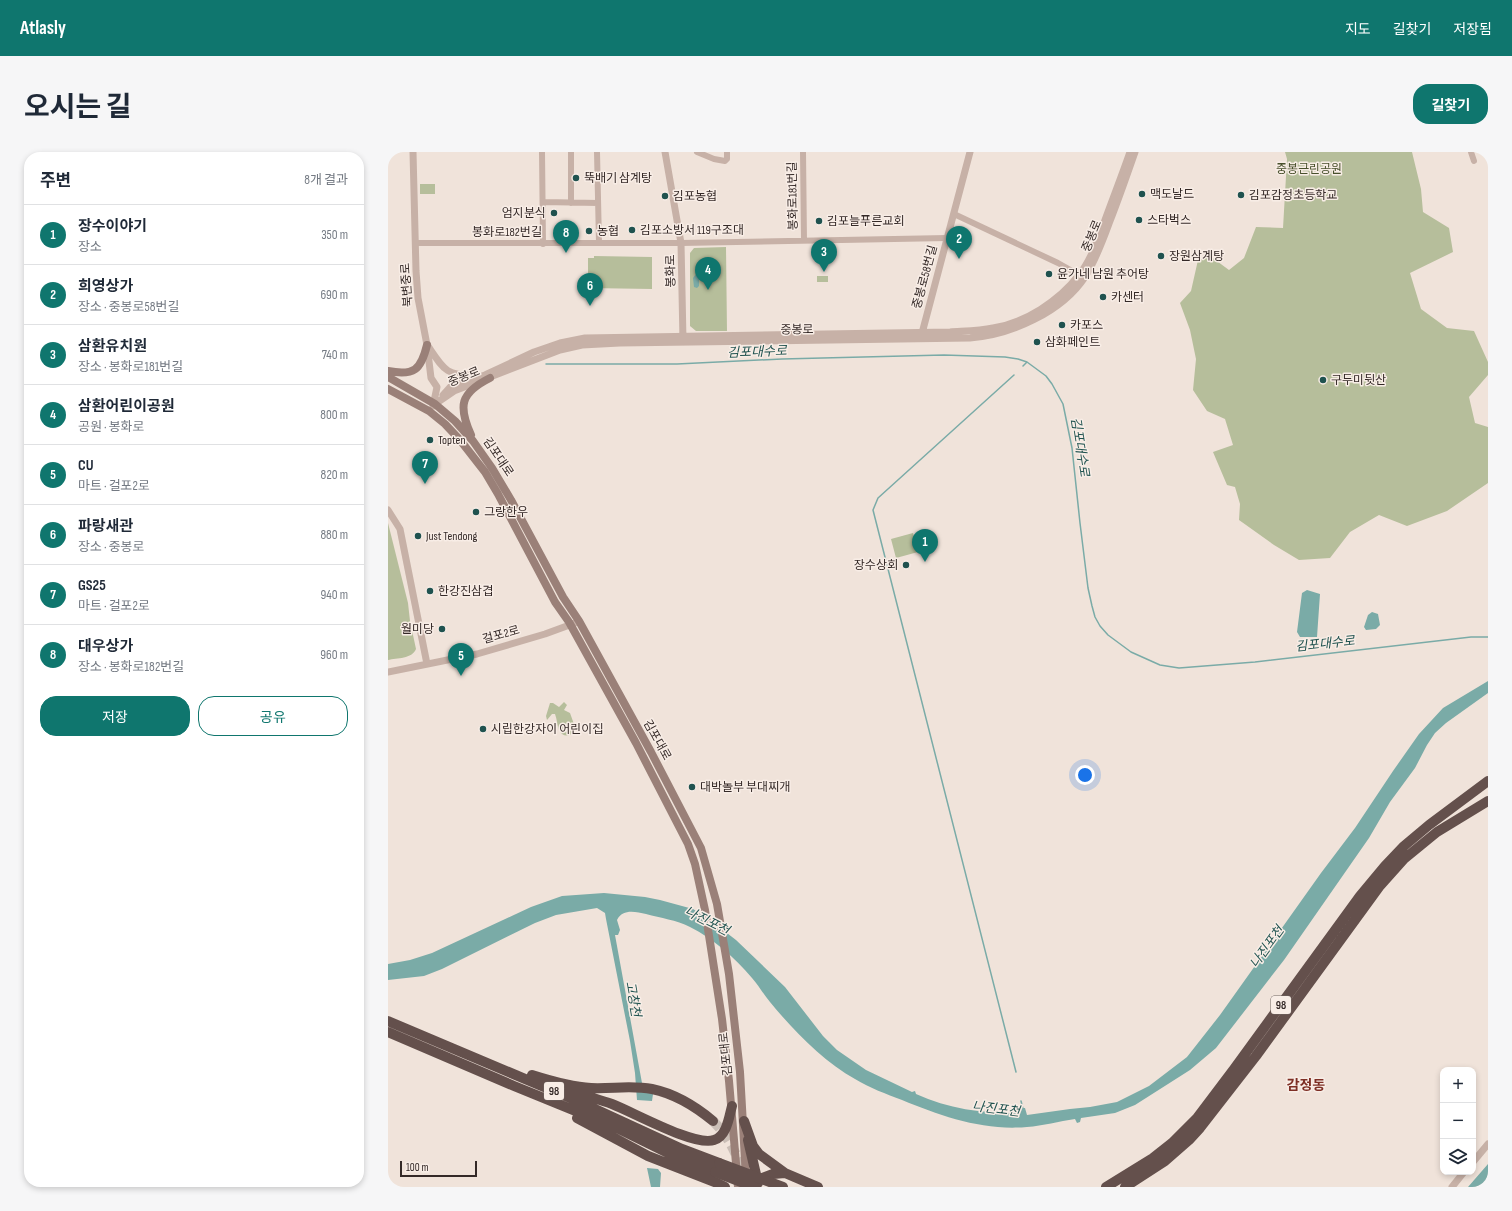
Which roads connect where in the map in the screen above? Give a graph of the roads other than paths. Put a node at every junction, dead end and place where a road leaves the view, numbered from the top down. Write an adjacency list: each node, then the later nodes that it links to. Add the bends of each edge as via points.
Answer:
1 (413, 152): 20 (street, 북변중로)
2 (542, 152): 14 (street)
3 (571, 152): 15 (street)
4 (597, 152): 16 (street)
5 (665, 152): 22 (street, 봉화로)
6 (697, 152): 7 (street, via 725,161)
7 (727, 152)
8 (803, 152): 19 (street, 봉화로181번길)
9 (970, 152): 17 (street, 중봉로58번길)
10 (1130, 152): 24 (street, 중봉로)
11 (1136, 152): 24 (street, 중봉로, via 1102,242)
12 (1471, 152): 13 (street)
13 (1474, 161)
14 (543, 202): 15 (street); 23 (street)
15 (571, 203): 16 (street)
16 (598, 203): 21 (street)
17 (954, 214): 18 (street, 중봉로58번길); 24 (street)
18 (947, 238): 19 (street, 봉화로181번길); 25 (street, 중봉로58번길)
19 (804, 240): 22 (street, 봉화로181번길)
20 (415, 243): 23 (street, 봉화로182번길); 27 (street, 북변중로, via 418,298)
21 (599, 243): 22 (street, 봉화로182번길); 23 (street, 봉화로182번길)
22 (681, 243): 26 (street, 봉화로)
23 (543, 244)
24 (1082, 276): 25 (street, 중봉로, via 1072,291 1055,306 1018,327 979,338)
25 (922, 336): 26 (street, 중봉로)
26 (683, 339): 30 (street, 중봉로, via 572,347)
27 (427, 345): 28 (main road, via 423,360 414,371 407,374); 30 (street, via 445,370 464,375); 32 (street, 북변중로, via 431,378 437,387)
28 (388, 371)
29 (388, 376): 32 (main road, 김포대로)
30 (487, 376): 32 (street, 중봉로, via 454,391); 34 (main road, via 473,388 463,405 464,419)
31 (388, 389): 33 (main road, 김포대로)
32 (435, 404): 33 (street); 34 (main road, 김포대로)
33 (429, 411): 37 (main road, 김포대로, via 460,440 485,472 555,602)
34 (473, 441): 36 (main road, 김포대로, via 511,500)
35 (388, 510): 38 (street, via 400,529)
36 (578, 620): 37 (street, 걸포2로); 53 (main road, 김포대로, via 701,848 721,923 729,974)
37 (569, 623): 38 (street, 걸포2로, via 478,651); 51 (main road, 김포대로, via 636,743 688,844 695,864 712,952)
38 (427, 661): 39 (street, 걸포2로); 40 (street, 걸포2로)
39 (388, 669)
40 (388, 672)
41 (1488, 781): 45 (highway)
42 (1488, 788): 45 (highway, 98)
43 (1488, 800): 46 (highway, 98)
44 (1488, 807): 46 (highway)
45 (1447, 812): 68 (highway, 98, via 1404,846 1360,896 1197,1118 1153,1158)
46 (1447, 826): 69 (highway, 98, via 1404,859 1379,887 1200,1128 1164,1161)
47 (388, 1021): 49 (highway, 98)
48 (388, 1032): 61 (highway, 98, via 615,1127)
49 (478, 1059): 50 (highway, 98); 52 (highway, via 565,1085 653,1089 679,1098)
50 (516, 1075): 51 (highway, via 612,1104 666,1128 704,1141 715,1140 721,1136); 66 (highway, 98, bridge, via 620,1119 682,1149)
51 (732, 1106): 59 (main road, 김포대로)
52 (714, 1121)
53 (744, 1121): 56 (main road, 김포대로); 57 (highway, via 759,1154); 62 (highway)
54 (1488, 1144): 55 (street)
55 (1476, 1158)
56 (744, 1164): 59 (highway); 64 (main road, 김포대로)
57 (785, 1173): 58 (highway); 67 (highway)
58 (773, 1174): 62 (highway); 65 (highway)
59 (737, 1175): 61 (highway, via 733,1180); 63 (main road, 김포대로)
60 (1462, 1175): 70 (street)
61 (719, 1181): 62 (highway, 98, bridge)
62 (756, 1185): 64 (highway)
63 (738, 1187)
64 (746, 1187)
65 (765, 1187)
66 (783, 1187)
67 (818, 1187)
68 (1106, 1187)
69 (1125, 1187)
70 (1452, 1187)

